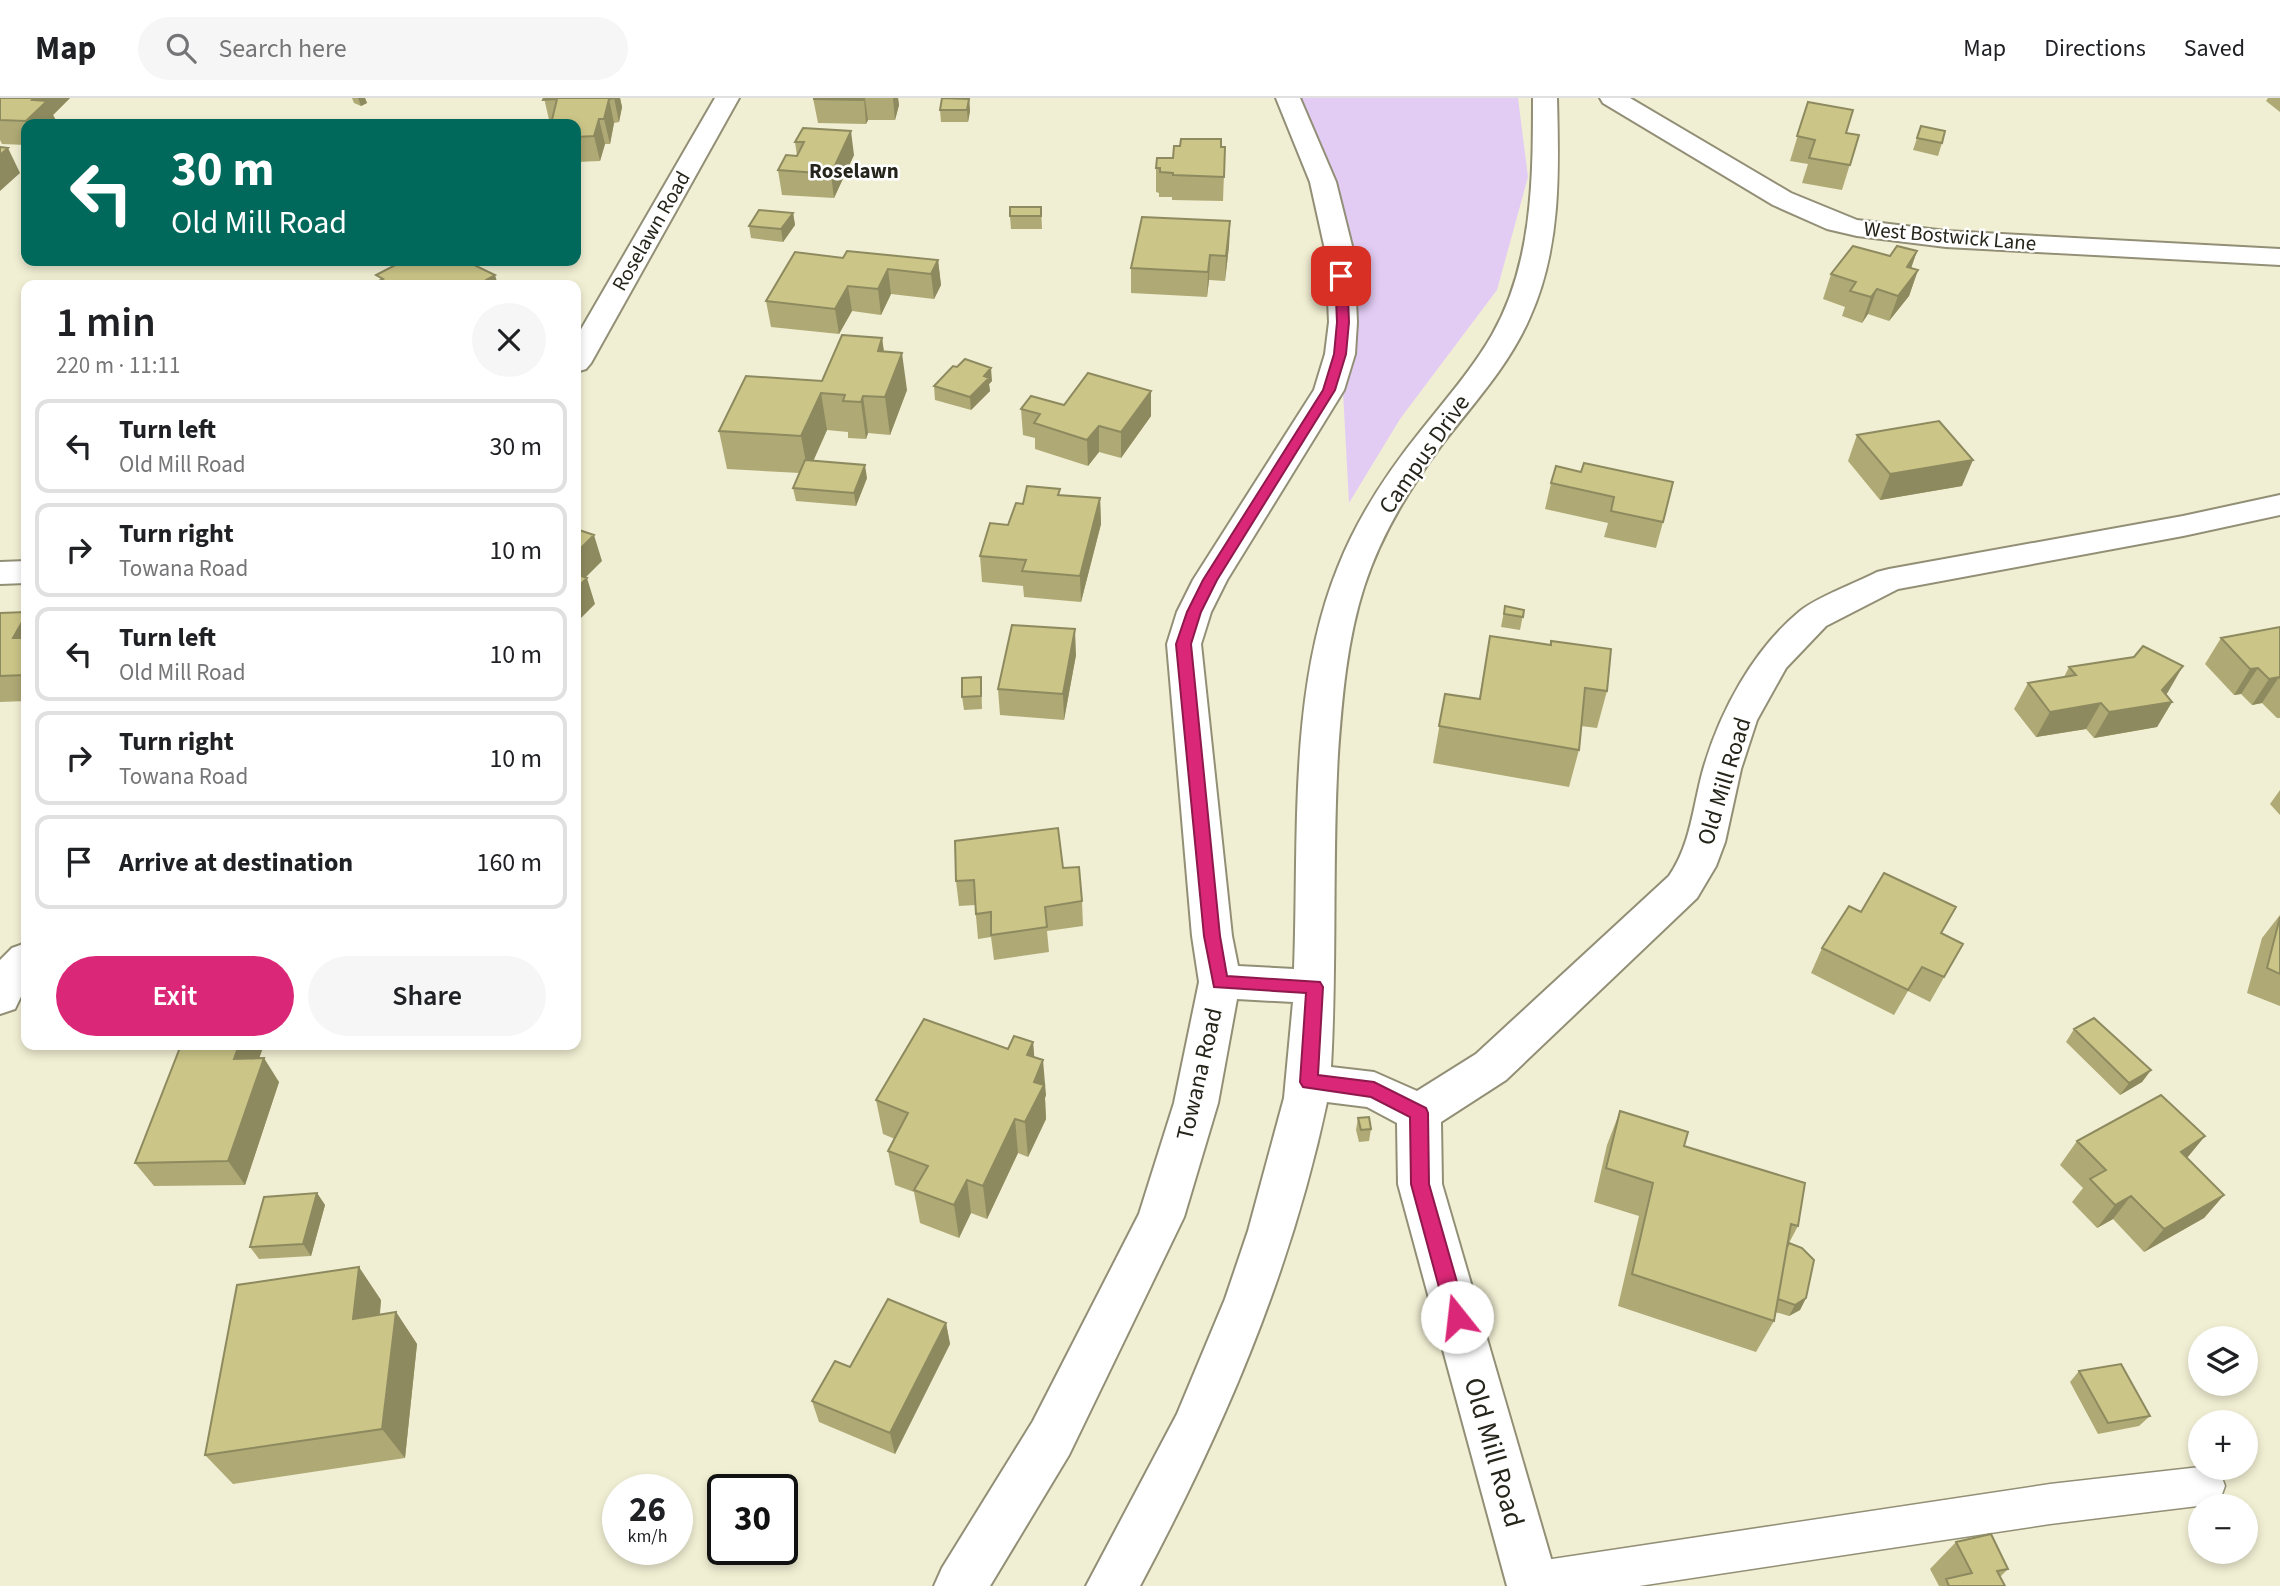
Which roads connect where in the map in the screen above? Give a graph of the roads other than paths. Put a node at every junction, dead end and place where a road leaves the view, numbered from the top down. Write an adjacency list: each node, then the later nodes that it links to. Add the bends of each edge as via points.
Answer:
1 (727, 98): 6 (street, Roselawn Road)
2 (1288, 98): 11 (street, Towana Road, via 1323,182 1340,254 1343,322 1340,354 1329,390 1210,580 1184,644)
3 (1545, 98): 12 (street, Campus Drive, via 1543,227 1530,281 1514,320 1483,372 1391,493 1342,606 1321,713)
4 (1612, 98): 5 (street, West Bostwick Lane, via 1782,199 1857,228 1959,240)
5 (2280, 257)
6 (581, 354)
7 (2280, 505): 15 (street, Old Mill Road, via 1889,580 1814,618 1773,660 1739,720 1722,769 1706,842 1683,887 1491,1068)
8 (21, 572): 9 (street)
9 (0, 573)
10 (21, 964): 13 (street, via 6,980)
11 (1220, 982): 12 (street); 18 (street, Towana Road, via 1196,1104 1161,1217 1051,1438)
12 (1314, 987): 14 (street)
13 (0, 997)
14 (1309, 1082): 15 (street, via 1374,1090); 19 (street, via 1272,1232 1236,1331 1194,1431)
15 (1419, 1113): 17 (street, Old Mill Road, via 1420,1184)
16 (2206, 1486): 17 (lane, via 2050,1504)
17 (1533, 1584)
18 (960, 1586)
19 (1112, 1586)

